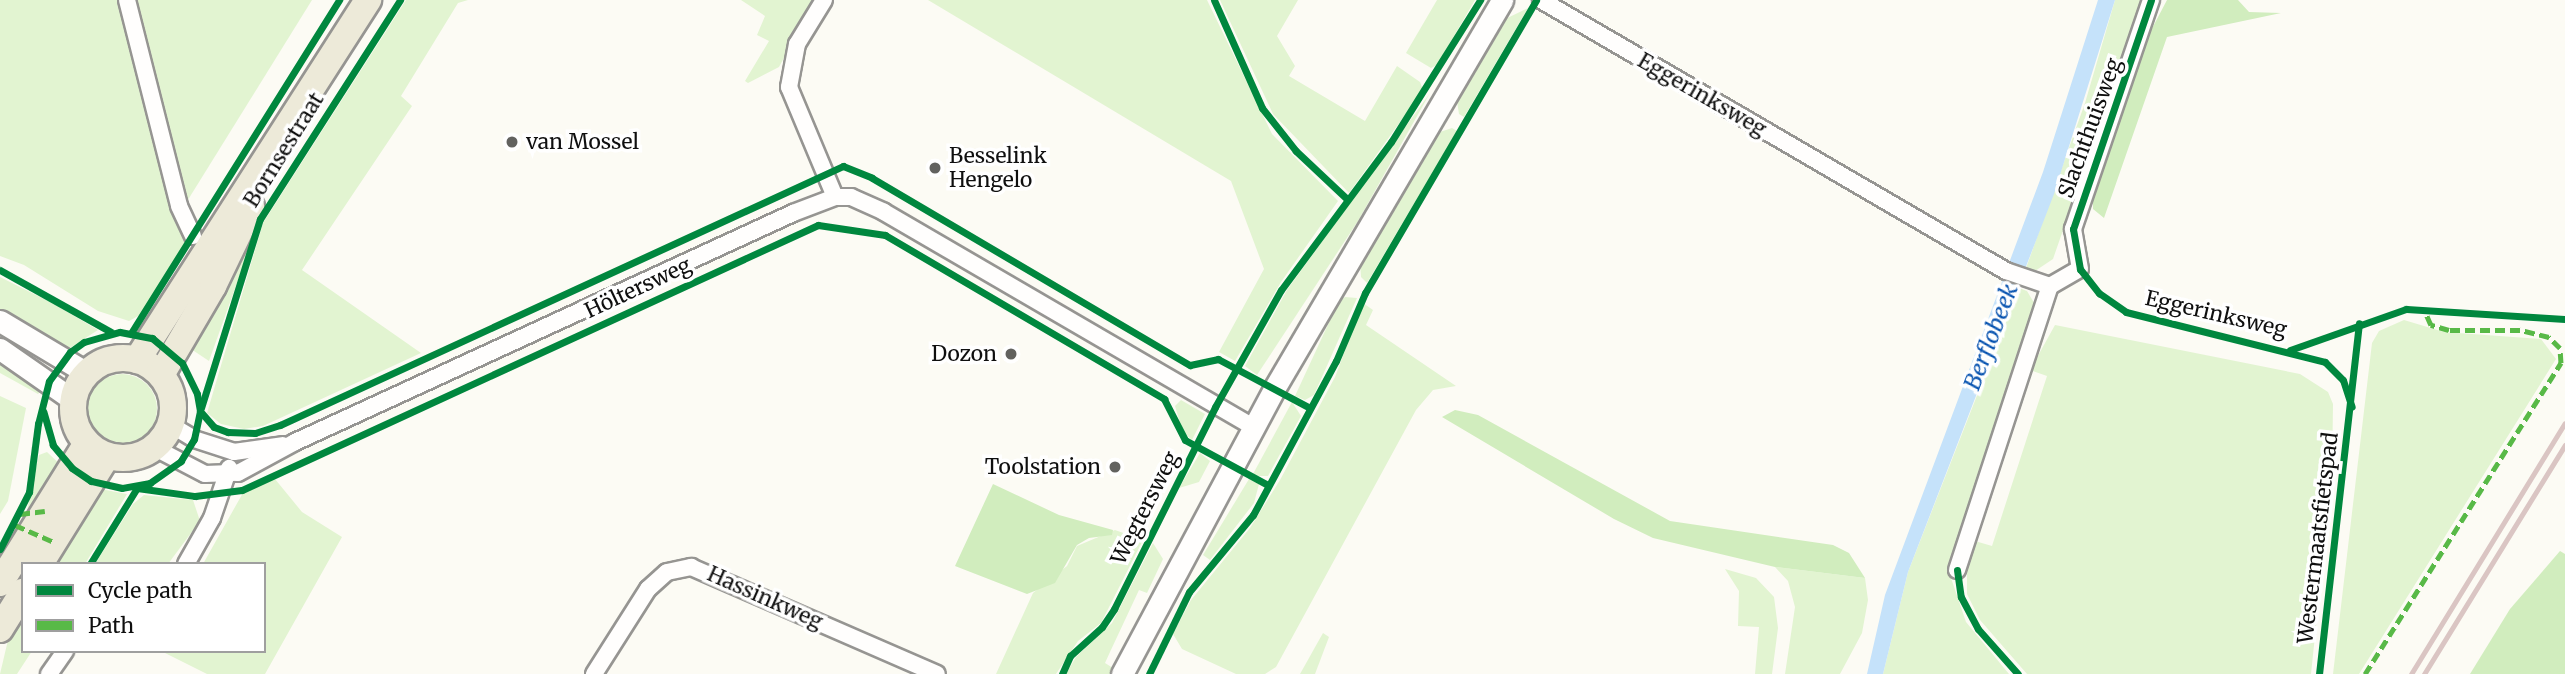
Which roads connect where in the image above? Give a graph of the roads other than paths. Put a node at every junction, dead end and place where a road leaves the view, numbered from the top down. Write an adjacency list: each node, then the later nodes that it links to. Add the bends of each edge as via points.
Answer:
1 (127, 0): 9 (street, via 179,206)
2 (368, 0): 7 (main road, Bornsestraat)
3 (824, 0): 8 (street, via 797,44 789,87)
4 (1502, 0): 18 (street)
5 (1541, 0): 10 (street, Eggerinksweg, via 2006,271)
6 (2151, 0): 10 (street, Slachthuisweg, via 2073,229 2080,269)
7 (292, 120): 13 (main road, Bornsestraat); 15 (main road, Bornsestraat, via 285,145 213,286)
8 (835, 197): 18 (street, via 851,197 884,212); 19 (street, Höltersweg, via 793,212)
9 (193, 236)
10 (2050, 286): 26 (street)
11 (0, 321): 14 (street)
12 (0, 349): 16 (street)
13 (137, 360): 14 (main road, via 111,359); 15 (main road)
14 (87, 373): 16 (main road)
15 (160, 375): 17 (main road, via 173,398)
16 (73, 400): 21 (main road, via 76,423)
17 (171, 425): 20 (main road); 22 (street, Höltersweg, via 194,439)
18 (1254, 426): 31 (street)
19 (295, 442): 22 (street, Höltersweg); 23 (street, Höltersweg, via 254,468)
20 (155, 448): 21 (main road, via 140,456); 23 (street, via 205,474)
21 (97, 450): 24 (main road); 27 (main road)
22 (234, 452): 23 (street)
23 (226, 476): 25 (street, via 212,517)
24 (41, 562)
25 (187, 562)
26 (1956, 570)
27 (0, 583)
28 (21, 595): 29 (main road)
29 (0, 629)
30 (64, 653): 32 (street)
31 (1126, 672)
32 (49, 674)
33 (594, 674): 34 (street, Hassinkweg, via 648,589 667,572 691,567)
34 (937, 674)

